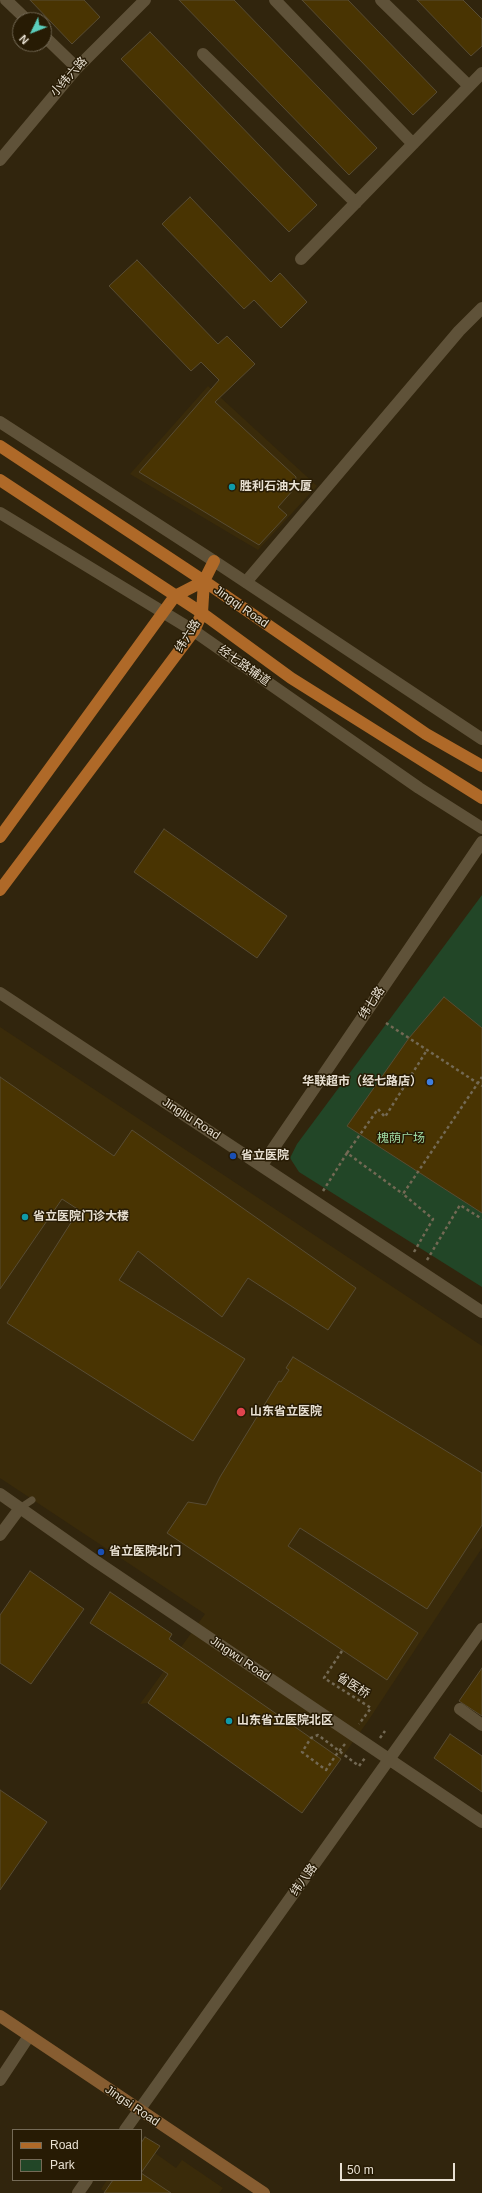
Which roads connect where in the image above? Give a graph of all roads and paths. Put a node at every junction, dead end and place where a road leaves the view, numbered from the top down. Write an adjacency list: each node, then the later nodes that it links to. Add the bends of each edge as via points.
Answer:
1 (6, 0): 5 (street)
2 (145, 0): 8 (street, 小纬六路)
3 (275, 0): 11 (street)
4 (381, 0): 10 (street)
5 (19, 12)
6 (52, 44): 8 (street)
7 (203, 54): 13 (street)
8 (77, 68): 12 (street, 小纬六路)
9 (482, 73): 10 (street)
10 (469, 86): 11 (street)
11 (412, 144): 13 (street)
12 (0, 160)
13 (356, 203): 14 (street)
14 (302, 259)
15 (482, 308): 22 (street, via 459,331)
16 (0, 422): 20 (street)
17 (0, 446): 21 (main road, Jingqi Road)
18 (0, 480): 23 (main road)
19 (0, 513): 24 (street, 经七路辅道)
20 (214, 561): 21 (main road); 22 (street)
21 (204, 581): 23 (main road); 25 (main road, 纬六路); 28 (main road, Jingqi Road, via 426,734)
22 (246, 582): 27 (street)
23 (175, 596): 24 (main road); 25 (main road)
24 (163, 612): 26 (street, 经七路辅道); 31 (main road)
25 (202, 613): 26 (main road, 纬六路); 29 (main road, via 291,678)
26 (194, 631): 30 (street, 经七路辅道, via 419,788); 33 (main road, 纬六路)
27 (482, 740)
28 (482, 766)
29 (482, 798)
30 (482, 828)
31 (0, 837)
32 (482, 842): 41 (street, 纬七路)
33 (0, 890)
34 (0, 993): 41 (street, Jingliu Road)
35 (386, 1023): 36 (path)
36 (427, 1050): 38 (path); 40 (path, via 385,1117 378,1109)
37 (482, 1077): 38 (path)
38 (478, 1083): 39 (path); 42 (path)
39 (482, 1086)
40 (347, 1153): 42 (path); 43 (path)
41 (262, 1165): 43 (street, Jingliu Road)
42 (403, 1194): 45 (path, via 434,1219)
43 (316, 1202): 45 (street, Jingliu Road)
44 (482, 1219): 46 (path, via 460,1205)
45 (407, 1262): 46 (street, Jingliu Road)
46 (420, 1271): 47 (street, Jingliu Road)
47 (482, 1312)
48 (0, 1494): 50 (street, Jingwu Road)
49 (32, 1500): 50 (lane)
50 (20, 1508): 51 (street); 59 (street, Jingwu Road)
51 (0, 1535)
52 (482, 1629): 59 (street, 纬八路)
53 (342, 1651): 56 (path, 省医桥, via 324,1678 371,1708)
54 (460, 1709): 55 (street)
55 (482, 1725)
56 (358, 1726)
57 (311, 1738): 58 (path, via 302,1752 326,1770)
58 (349, 1738)
59 (390, 1761): 60 (street, Jingwu Road); 64 (street, 纬八路)
60 (482, 1822)
61 (0, 2016): 62 (main road, Jingsi Road)
62 (29, 2036): 63 (street); 64 (main road, Jingsi Road)
63 (0, 2080)
64 (139, 2111): 65 (street, 纬八路); 68 (main road, Jingsi Road)
65 (126, 2129)
66 (87, 2181): 67 (street)
67 (78, 2193)
68 (264, 2193)

